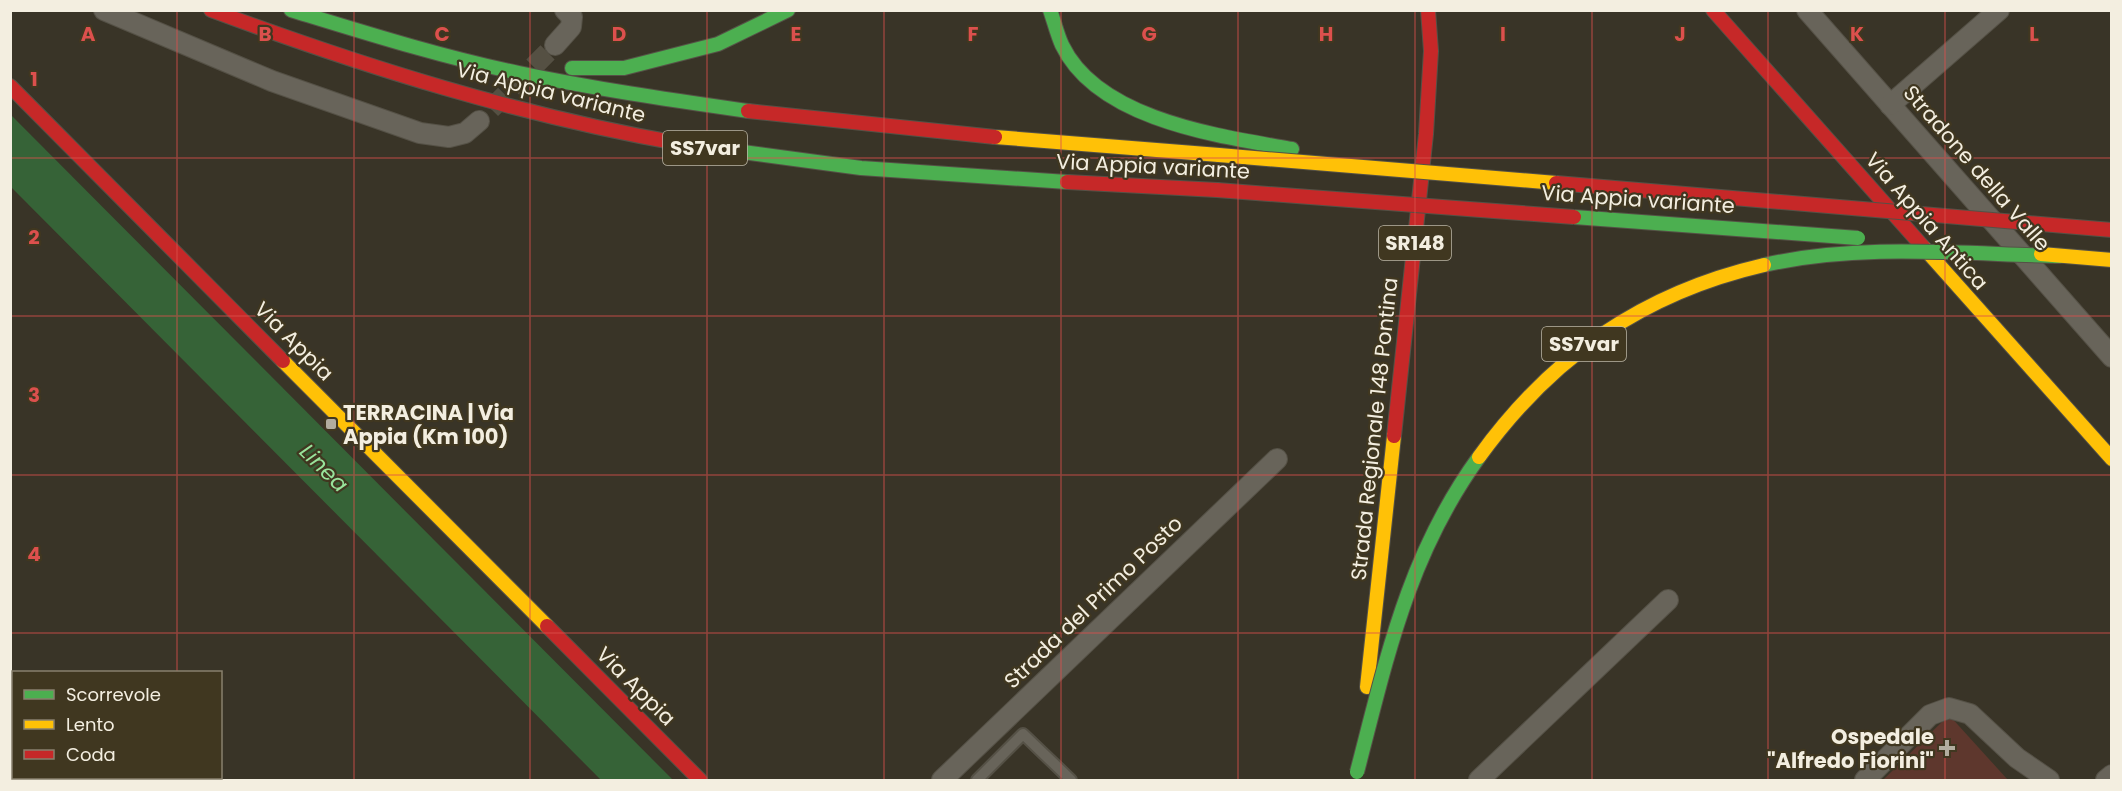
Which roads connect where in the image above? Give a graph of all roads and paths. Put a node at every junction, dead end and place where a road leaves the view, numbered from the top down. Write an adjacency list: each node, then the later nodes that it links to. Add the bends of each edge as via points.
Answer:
1 (104, 10): 15 (street, via 272,81 420,133 449,137 465,132)
2 (211, 10): 18 (main road, Via Appia variante / SS7var, bridge, via 407,78 542,113 682,144 799,161 910,172 1217,189 1727,226)
3 (291, 10): 11 (main road, Via Appia variante / SS7var)
4 (565, 10): 12 (street, via 572,16 571,27)
5 (788, 10): 11 (main road, via 718,44 624,68 532,65)
6 (1050, 10): 16 (main road, bridge, via 1066,55 1100,88 1144,112 1219,135)
7 (1428, 10): 25 (main road, Strada Regionale 148 Pontina / SR148, bridge, via 1430,90)
8 (1713, 10): 22 (main road, Via Appia Antica)
9 (1807, 10): 14 (street, Stradone della Valle)
10 (1999, 10): 14 (street)
11 (346, 29): 16 (main road, Via Appia variante / SS7var, bridge, via 490,66 723,109 896,129)
12 (555, 45)
13 (10, 86): 26 (main road, Via Appia)
14 (1890, 105): 20 (street, Stradone della Valle)
15 (478, 121)
16 (1412, 172): 17 (main road, Via Appia variante / SS7var, bridge)
17 (2112, 230)
18 (2061, 256): 19 (main road, Via Appia variante / SS7var, bridge); 25 (main road, SS7var, bridge, via 1867,254 1765,264 1674,293 1637,310 1586,343 1544,377 1505,420 1468,471 1430,536 1395,624)
19 (2112, 260)
20 (2112, 357)
21 (1277, 459): 27 (street, Strada del Primo Posto)
22 (2112, 459)
23 (1668, 600): 30 (street)
24 (2112, 775): 33 (street)
25 (1357, 778)
26 (700, 780)
27 (942, 780)
28 (977, 780): 29 (lane, via 1023,734)
29 (1071, 780)
30 (1479, 780)
31 (1865, 780): 32 (street, via 1930,715 1949,708 1970,714 2017,758)
32 (2049, 780)
33 (2106, 780)

